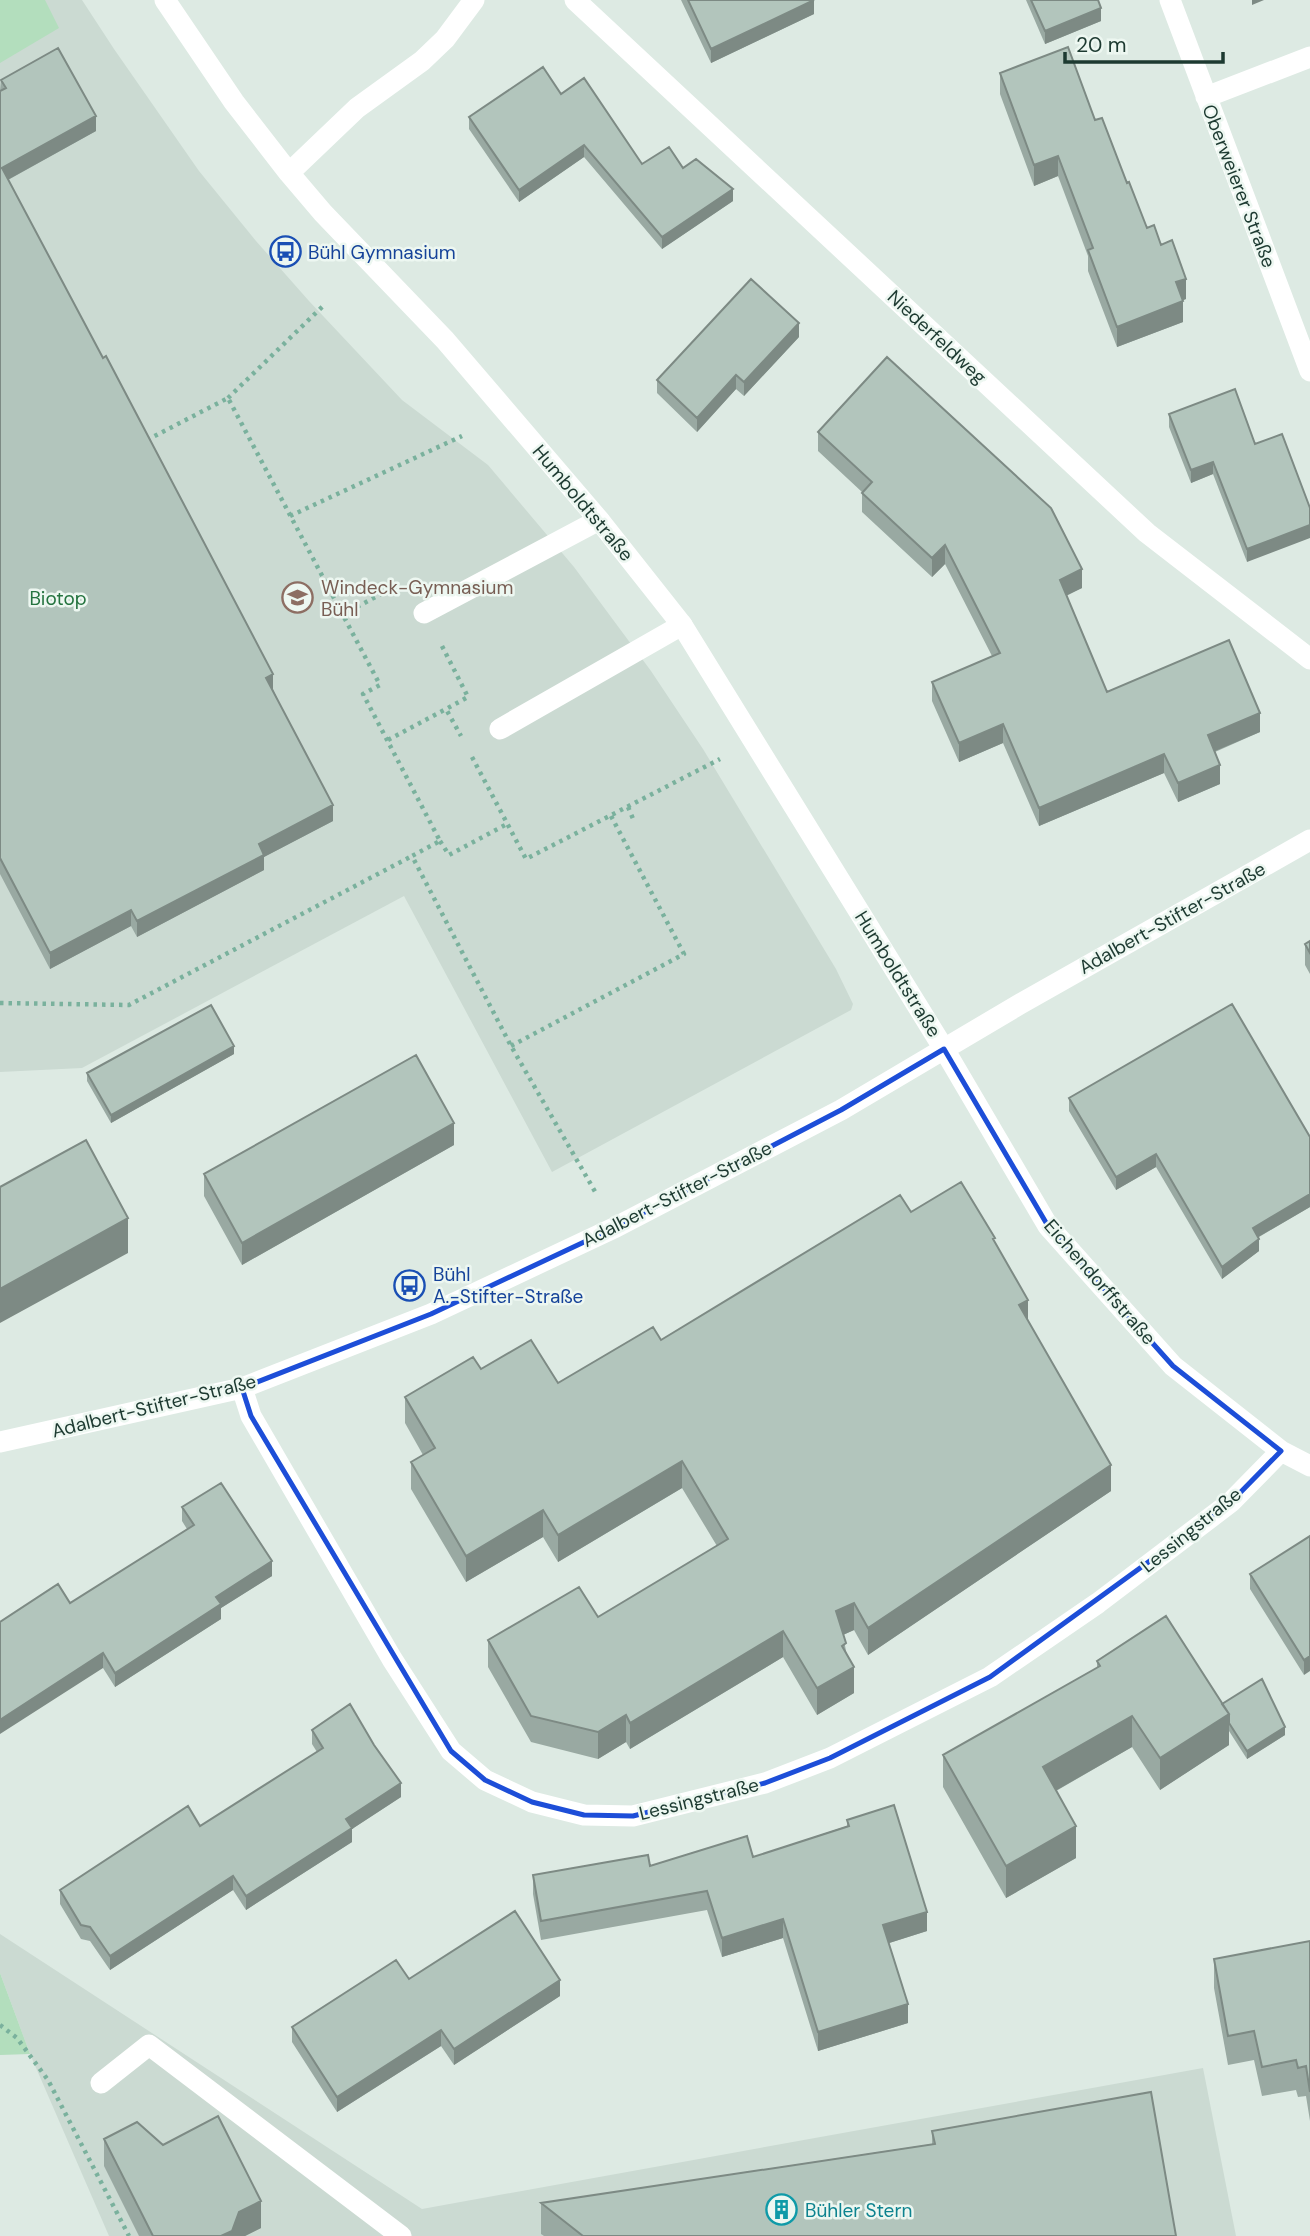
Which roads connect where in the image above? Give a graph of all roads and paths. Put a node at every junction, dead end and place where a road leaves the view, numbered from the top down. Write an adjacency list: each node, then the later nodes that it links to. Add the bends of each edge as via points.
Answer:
1 (165, 0): 7 (street, Humboldtstraße)
2 (474, 0): 7 (street, via 446,39 357,108)
3 (575, 0): 18 (street, Niederfeldweg, via 1147,533)
4 (1170, 0): 6 (street, Oberweierer Straße)
5 (1310, 57): 6 (street)
6 (1206, 97): 9 (street, Oberweierer Straße)
7 (289, 173): 14 (street, Humboldtstraße, via 445,340)
8 (323, 306): 10 (path)
9 (1310, 371)
10 (228, 398): 12 (path); 13 (path)
11 (462, 436): 13 (path)
12 (143, 442)
13 (290, 516): 16 (path)
14 (599, 520): 15 (street); 17 (street, Humboldtstraße)
15 (424, 613): 16 (path, via 407,580); 19 (path, via 468,697)
16 (342, 615): 21 (path, via 380,685 363,694)
17 (682, 625): 20 (street); 22 (street, Humboldtstraße)
18 (1310, 659)
19 (446, 709): 21 (path); 26 (path)
20 (500, 729)
21 (388, 740): 28 (path)
22 (754, 741): 23 (path); 32 (street, Humboldtstraße)
23 (628, 807): 24 (path); 25 (path)
24 (611, 816): 26 (path, via 526,859); 31 (path, via 684,954)
25 (634, 821)
26 (507, 824): 28 (path, via 449,855)
27 (1310, 840): 32 (street, Adalbert-Stifter-Straße)
28 (440, 841): 29 (path)
29 (412, 856): 30 (path, via 128,1005); 31 (path)
30 (0, 1003)
31 (511, 1046): 33 (path)
32 (944, 1049): 33 (street, Adalbert-Stifter-Straße, via 842,1110); 36 (street, Eichendorffstraße, via 1048,1226 1173,1366)
33 (616, 1227): 34 (street, Adalbert-Stifter-Straße, via 431,1314)
34 (242, 1388): 35 (street, Adalbert-Stifter-Straße); 36 (street, Lessingstraße, via 251,1416 392,1660 451,1751 485,1780 532,1802 584,1815 633,1816 765,1783 830,1758 990,1677 1098,1603 1231,1502)
35 (0, 1442)
36 (1281, 1451): 37 (street, Eichendorffstraße)
37 (1310, 1466)
38 (0, 2025): 40 (path, via 17,2038 48,2080)
39 (100, 2083): 41 (street, via 149,2045)
40 (129, 2236)
41 (401, 2236)

